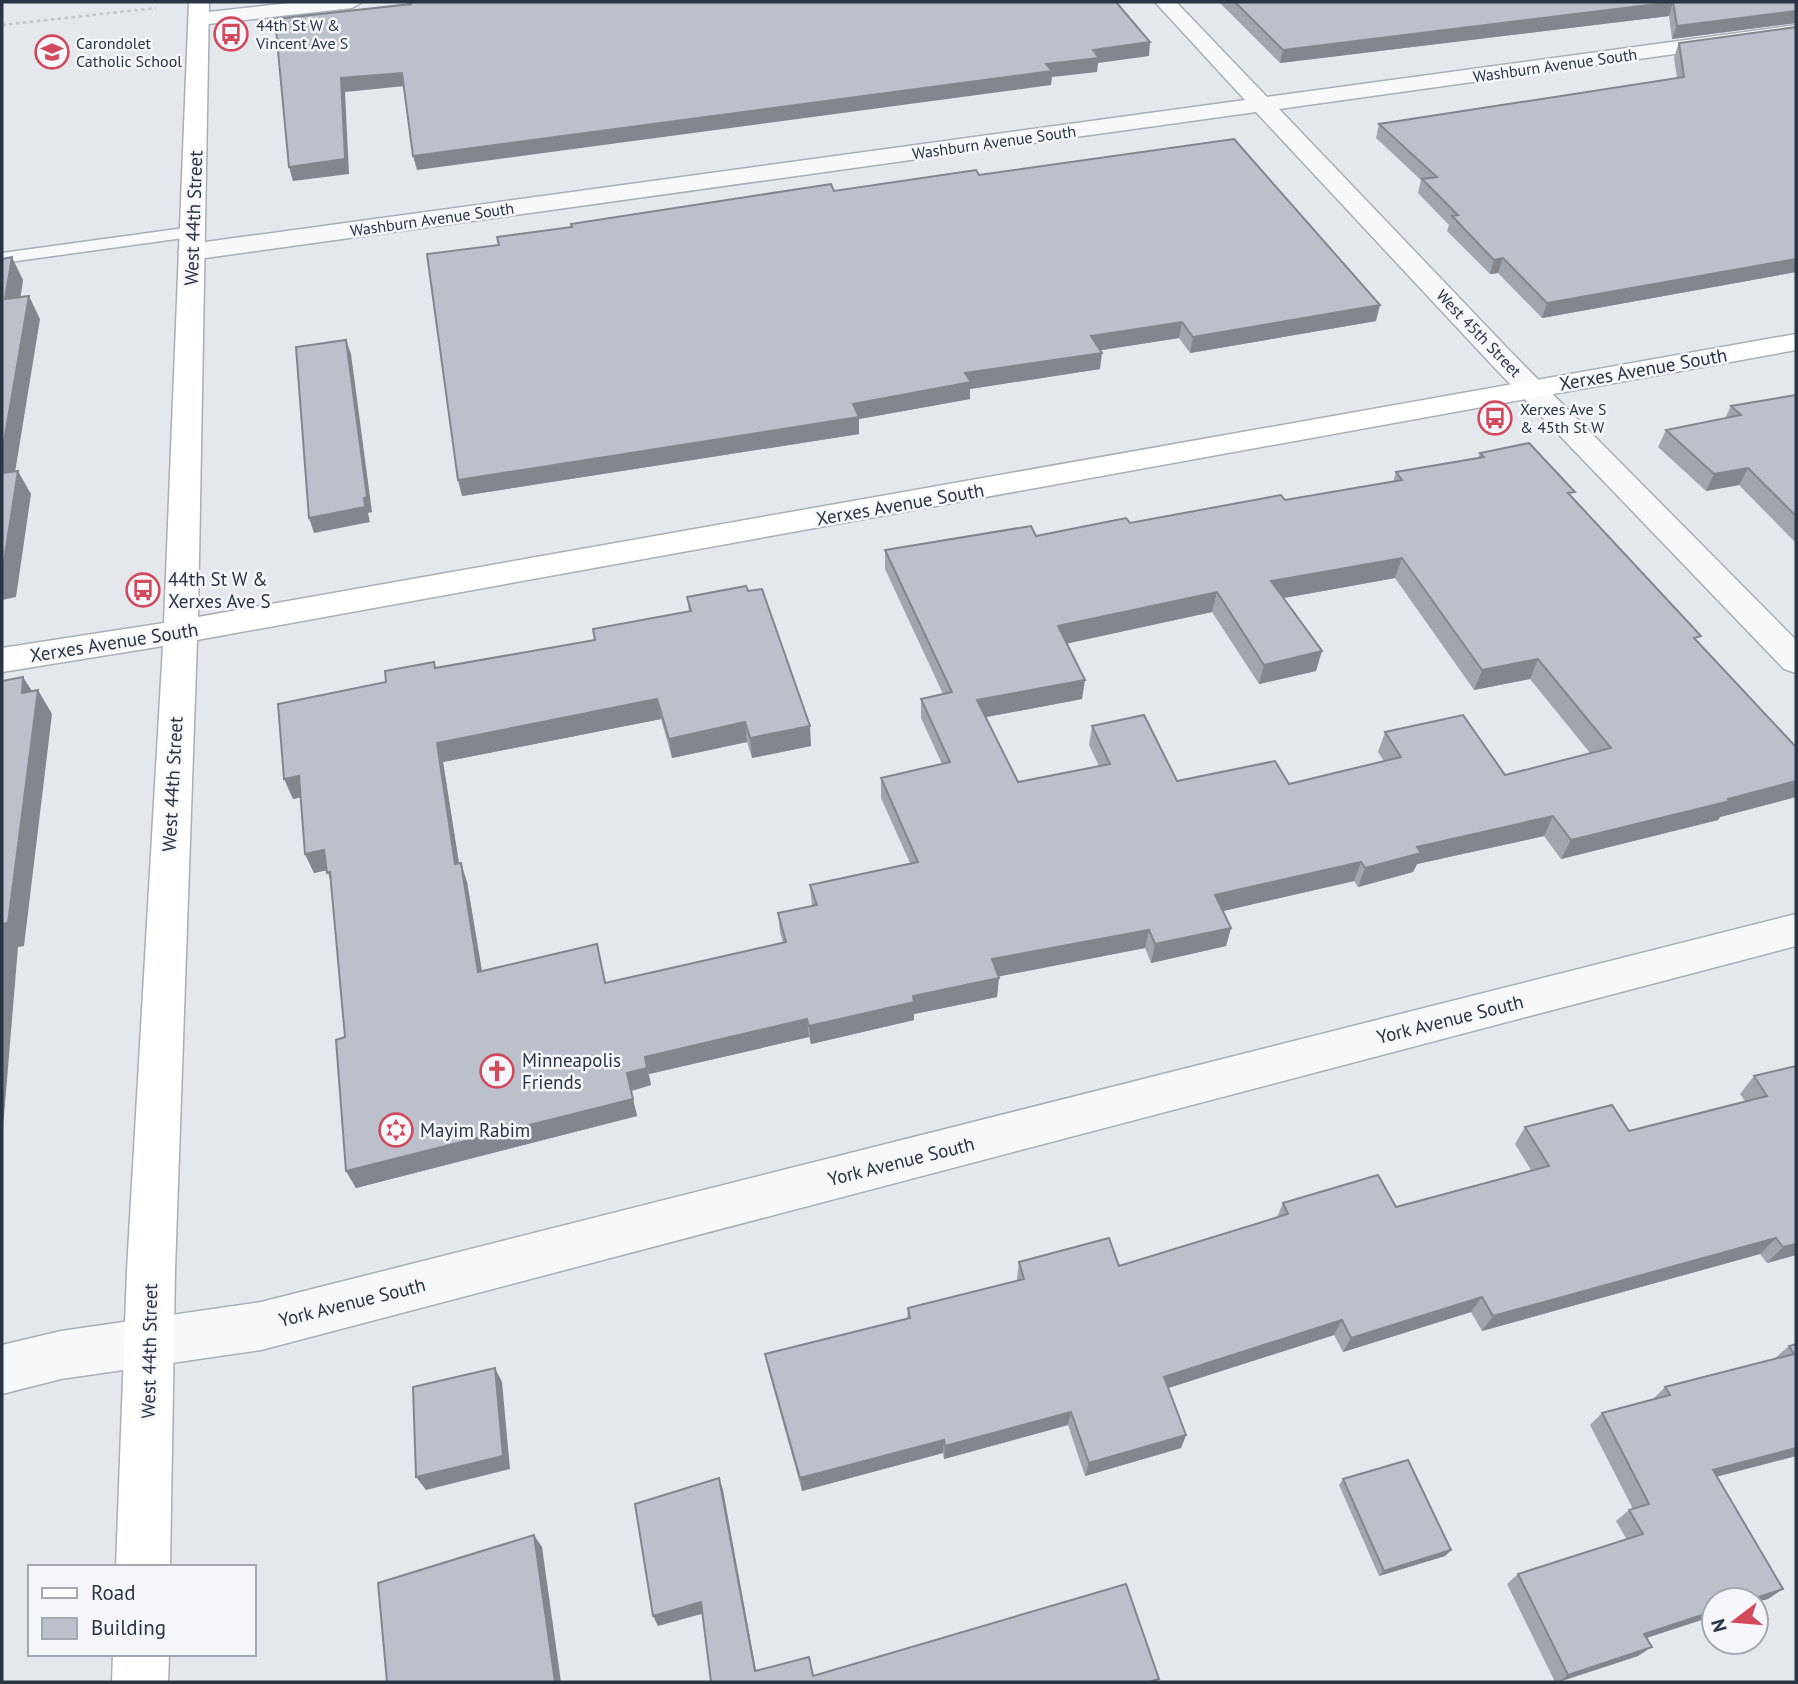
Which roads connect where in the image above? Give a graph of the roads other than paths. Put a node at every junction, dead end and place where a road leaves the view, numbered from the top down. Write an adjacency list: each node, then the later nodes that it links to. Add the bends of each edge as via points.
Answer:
1 (352, 2): 3 (street)
2 (1165, 2): 5 (street, West 45th Street)
3 (199, 10): 6 (street, West 44th Street)
4 (1796, 31): 5 (street, Washburn Avenue South)
5 (1262, 105): 6 (street, Washburn Avenue South); 9 (street, West 45th Street)
6 (192, 242): 7 (lane); 10 (street, West 44th Street)
7 (2, 258)
8 (1796, 342): 9 (street, Xerxes Avenue South)
9 (1533, 390): 10 (street, Xerxes Avenue South); 12 (street, West 45th Street)
10 (179, 631): 11 (street, Xerxes Avenue South); 14 (street, West 44th Street)
11 (2, 660)
12 (1796, 661)
13 (1796, 930): 14 (street, York Avenue South, via 261,1326)
14 (149, 1342): 15 (street, York Avenue South, via 61,1355); 16 (street, West 44th Street)
15 (2, 1370)
16 (143, 1565)
17 (141, 1656): 18 (street)
18 (140, 1682)

